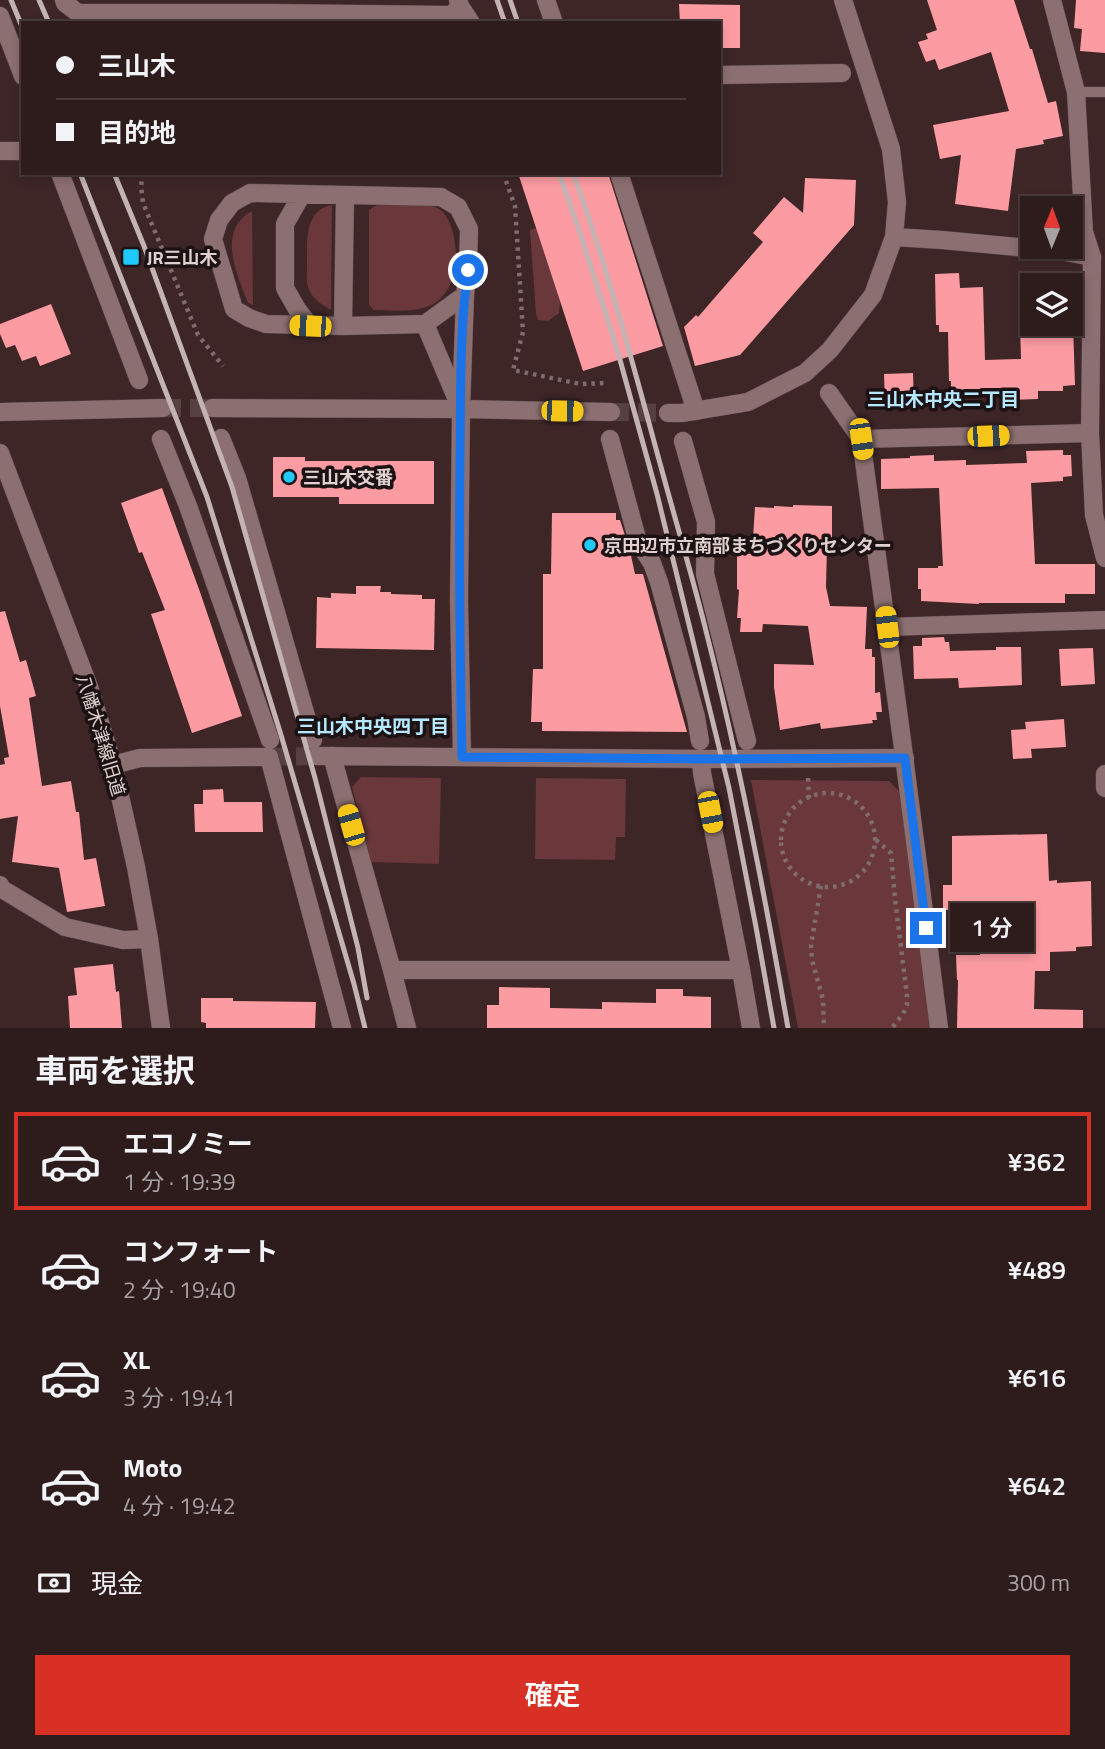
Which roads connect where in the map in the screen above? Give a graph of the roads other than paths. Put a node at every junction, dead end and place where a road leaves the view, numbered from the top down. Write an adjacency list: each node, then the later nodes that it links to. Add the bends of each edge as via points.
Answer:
1 (545, 0): 10 (street)
2 (843, 0): 22 (street, via 891,149 897,202)
3 (1052, 0): 14 (street)
4 (65, 1): 6 (street, via 78,13); 8 (street)
5 (459, 3): 6 (street, via 452,15); 9 (street)
6 (269, 12)
7 (0, 16): 11 (street)
8 (69, 21)
9 (470, 21)
10 (553, 21)
11 (21, 71)
12 (842, 74): 13 (street)
13 (721, 75)
14 (1076, 92): 15 (lane); 23 (street, via 1084,232)
15 (1105, 92)
16 (0, 151): 17 (street)
17 (21, 151)
18 (61, 175): 28 (street)
19 (620, 175): 33 (street)
20 (302, 194): 21 (street); 26 (street, via 285,224 285,288); 26 (street, via 250,193 233,203 219,220 213,239 234,309 266,324)
21 (345, 195): 24 (street, via 441,197 458,206 469,229); 27 (street)
22 (894, 237): 23 (street, via 1060,251); 33 (street, via 873,295 807,372 748,402)
23 (1099, 260): 37 (street)
24 (464, 295): 25 (street); 32 (street)
25 (425, 324): 27 (street); 32 (street)
26 (310, 326): 27 (street)
27 (343, 326)
28 (139, 380)
29 (829, 393): 41 (street)
30 (163, 408): 34 (street)
31 (212, 408): 32 (street)
32 (461, 409): 35 (street); 51 (street)
33 (696, 411): 36 (street)
34 (0, 412)
35 (611, 412)
36 (668, 413)
37 (1090, 433): 41 (street); 44 (street, via 1094,514)
38 (221, 438): 50 (street)
39 (161, 439): 48 (street)
40 (611, 439): 49 (street, via 638,542 659,582)
41 (861, 439): 46 (street)
42 (683, 441): 47 (street, via 706,522 705,575)
43 (0, 453): 53 (street, 八幡木津線旧道, via 76,651)
44 (1105, 558)
45 (1105, 620): 46 (street)
46 (887, 627): 52 (street)
47 (747, 741)
48 (269, 748): 53 (street, via 140,758); 61 (street)
49 (701, 750): 51 (street); 52 (street); 59 (street)
50 (320, 751): 51 (street); 58 (street)
51 (462, 757)
52 (905, 758): 64 (street)
53 (113, 765): 57 (street, 八幡木津線旧道)
54 (1105, 774): 55 (street)
55 (1105, 788)
56 (0, 885): 57 (street, via 65,926 123,940)
57 (149, 939): 60 (street, 八幡木津線旧道)
58 (392, 970): 59 (street); 62 (street)
59 (741, 970): 63 (street)
60 (162, 1028)
61 (342, 1028)
62 (407, 1028)
63 (751, 1028)
64 (939, 1028)

